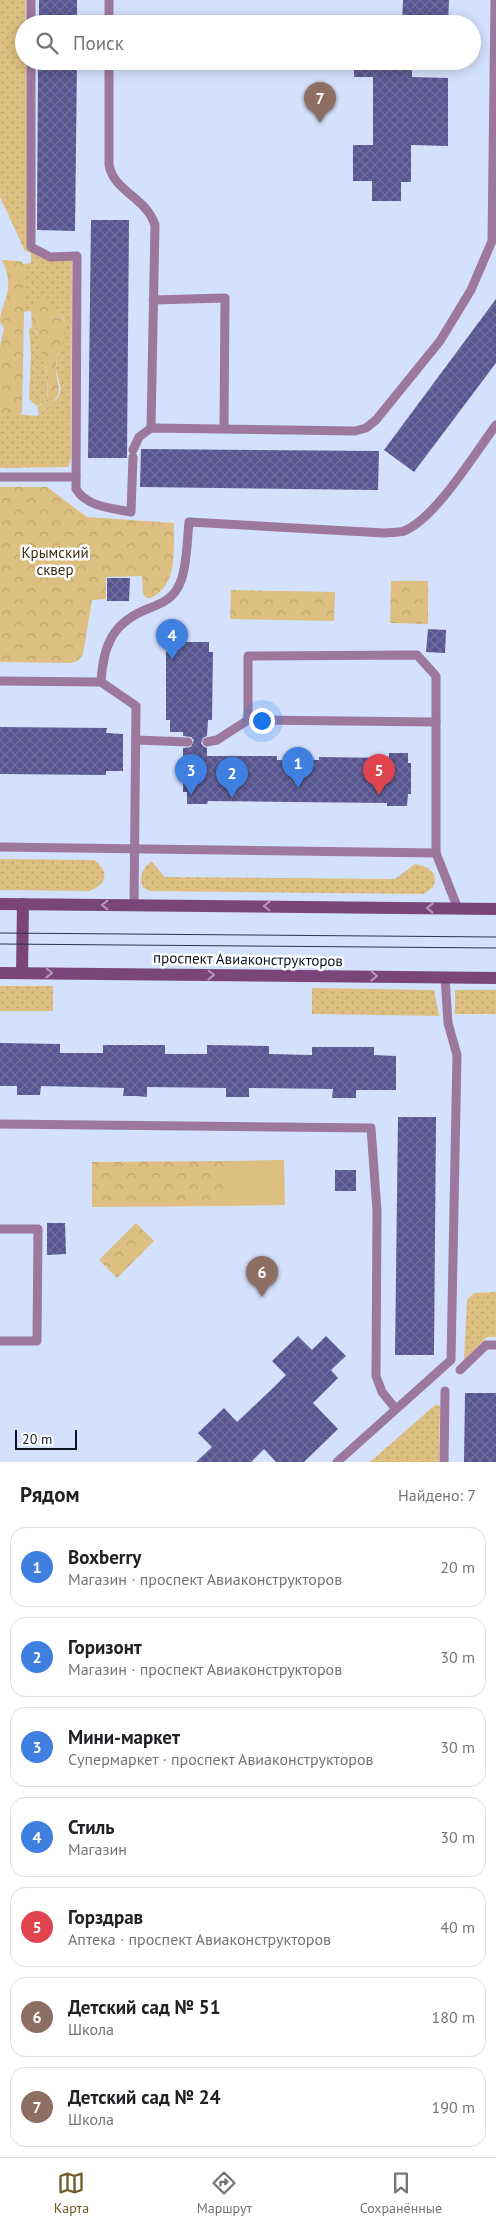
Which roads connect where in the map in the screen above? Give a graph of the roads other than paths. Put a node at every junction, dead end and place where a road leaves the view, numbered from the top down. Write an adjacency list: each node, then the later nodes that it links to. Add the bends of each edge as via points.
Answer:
1 (31, 0): 4 (lane)
2 (109, 0): 5 (lane)
3 (495, 0): 8 (lane)
4 (31, 15)
5 (109, 15)
6 (31, 70): 14 (lane, via 31,246 50,257 77,256)
7 (109, 70): 9 (lane, via 110,170 119,185 151,214 155,225)
8 (494, 241): 12 (lane, via 471,290 440,341 366,428 355,431)
9 (153, 300): 11 (lane); 12 (lane, via 225,298)
10 (496, 425): 16 (lane, via 441,499 403,531 384,533 189,522 177,589 164,602 138,613 117,629 102,660)
11 (151, 428): 12 (lane); 14 (lane, via 139,437 133,454 131,512 93,504 81,498 76,489)
12 (224, 428)
13 (0, 477): 14 (lane)
14 (76, 477)
15 (0, 681): 16 (lane)
16 (101, 682): 19 (lane, via 136,706)
17 (248, 720): 18 (lane); 18 (lane, via 248,656 417,655 436,676); 21 (lane, via 217,740)
18 (436, 722): 24 (lane)
19 (136, 740): 20 (lane); 23 (lane)
20 (188, 742)
21 (207, 742)
22 (0, 847): 23 (lane)
23 (135, 848): 24 (lane); 27 (lane)
24 (436, 853): 28 (lane)
25 (0, 904): 26 (street)
26 (23, 904): 27 (street, one-way to 26); 31 (street)
27 (134, 905): 28 (street, one-way to 27)
28 (458, 909): 29 (street)
29 (496, 909)
30 (0, 973): 31 (street, проспект Авиаконструкторов)
31 (22, 973): 32 (street, проспект Авиаконструкторов, one-way to 32)
32 (445, 977): 33 (street, проспект Авиаконструкторов); 40 (lane, via 448,1023 456,1054 450,1360)
33 (496, 978)
34 (0, 1124): 40 (lane, via 371,1128 376,1211 376,1376 382,1392)
35 (0, 1229): 36 (lane, via 38,1229 37,1341)
36 (0, 1341)
37 (496, 1345): 38 (lane, via 486,1345)
38 (460, 1370)
39 (445, 1391): 42 (lane)
40 (395, 1408): 41 (lane)
41 (337, 1462)
42 (444, 1462)

